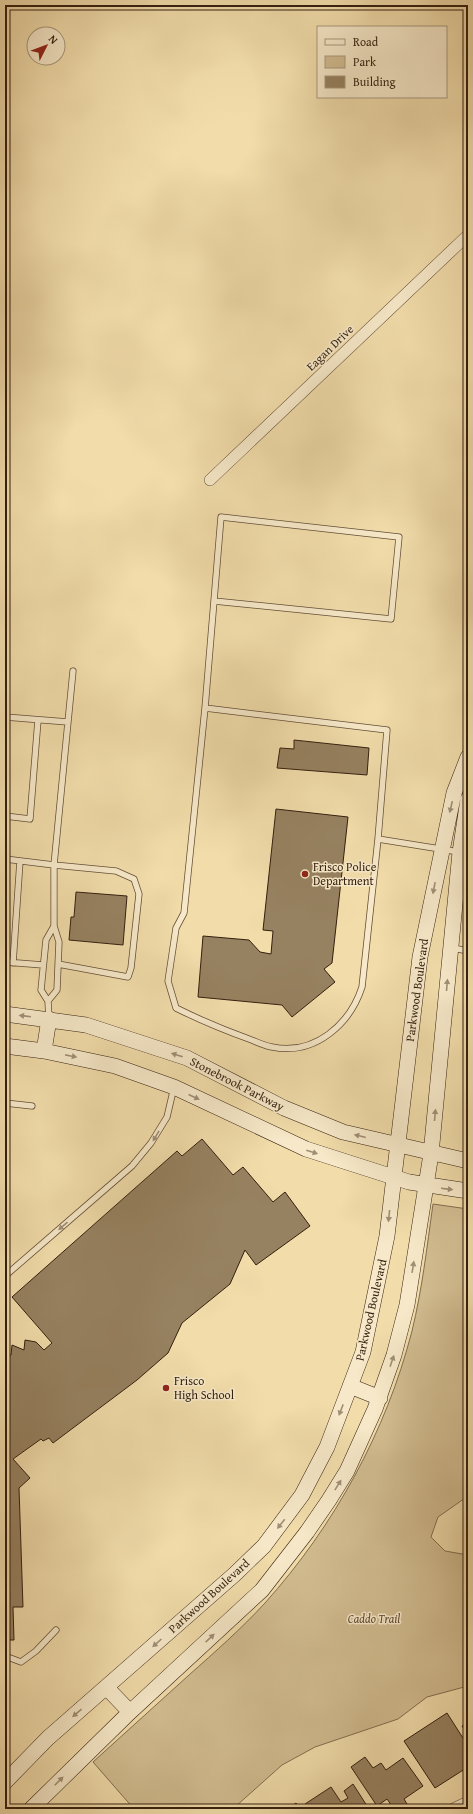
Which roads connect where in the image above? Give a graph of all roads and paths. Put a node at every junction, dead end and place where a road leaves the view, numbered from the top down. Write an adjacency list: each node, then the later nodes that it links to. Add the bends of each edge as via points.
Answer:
1 (468, 235): 2 (street, Eagan Drive)
2 (210, 480)
3 (214, 601): 3 (lane, via 221,517 399,537 391,619); 5 (lane)
4 (73, 671): 8 (lane)
5 (205, 708): 12 (lane, via 387,730); 12 (lane, via 184,913 176,928 168,981 176,1008 272,1047 290,1048 306,1045 336,1030 349,1016 362,986)
6 (5, 717): 7 (lane)
7 (38, 720): 8 (lane); 11 (lane, via 30,819)
8 (68, 722): 17 (lane)
9 (468, 757): 13 (main road, Parkwood Boulevard, one-way to 13, via 454,793)
10 (468, 799): 14 (main road)
11 (5, 816)
12 (378, 839): 13 (lane)
13 (441, 850): 14 (lane); 33 (main road, Parkwood Boulevard, one-way to 33, via 420,957)
14 (460, 852): 19 (main road)
15 (5, 859): 16 (lane)
16 (20, 861): 17 (lane); 22 (lane)
17 (54, 865): 18 (lane); 23 (lane, via 116,871 134,879 140,894 128,977)
18 (54, 926): 23 (lane, via 59,942); 24 (lane, via 46,940)
19 (450, 948): 20 (lane); 34 (main road, one-way to 19)
20 (468, 951)
21 (5, 962): 22 (lane)
22 (13, 963): 24 (lane)
23 (58, 964): 25 (lane, via 57,990)
24 (43, 965): 25 (lane, via 41,990)
25 (48, 1002): 27 (lane)
26 (5, 1014): 27 (main road, Stonebrook Parkway, one-way to 26)
27 (49, 1019): 29 (main road); 33 (main road, Stonebrook Parkway, one-way to 27, via 315,1122 186,1058 86,1025)
28 (5, 1046): 29 (main road)
29 (44, 1051): 30 (main road, one-way to 30, via 115,1066)
30 (174, 1087): 36 (main road, one-way to 36, via 306,1149); 39 (lane, one-way to 39, via 167,1117 142,1155)
31 (5, 1103): 32 (lane)
32 (32, 1106)
33 (397, 1146): 34 (main road, Stonebrook Parkway); 36 (main road, Parkwood Boulevard)
34 (431, 1154): 35 (main road, Stonebrook Parkway); 37 (main road)
35 (468, 1161)
36 (394, 1178): 37 (main road); 40 (main road, Parkwood Boulevard, one-way to 40, via 377,1291 363,1352)
37 (426, 1186): 38 (main road, one-way to 38); 41 (main road, one-way to 37, via 407,1305)
38 (468, 1191)
39 (5, 1276)
40 (350, 1386): 41 (main road); 44 (main road, Parkwood Boulevard, one-way to 44, via 316,1470 302,1495 264,1546)
41 (380, 1398): 45 (main road, one-way to 41, via 262,1590 317,1518 347,1471)
42 (56, 1630): 43 (lane, via 36,1651 21,1662)
43 (5, 1656)
44 (107, 1688): 45 (main road); 46 (main road, Parkwood Boulevard, one-way to 46, via 48,1738)
45 (130, 1712): 48 (main road, one-way to 45)
46 (5, 1782)
47 (468, 1802): 49 (street)
48 (31, 1809)
49 (454, 1809)

